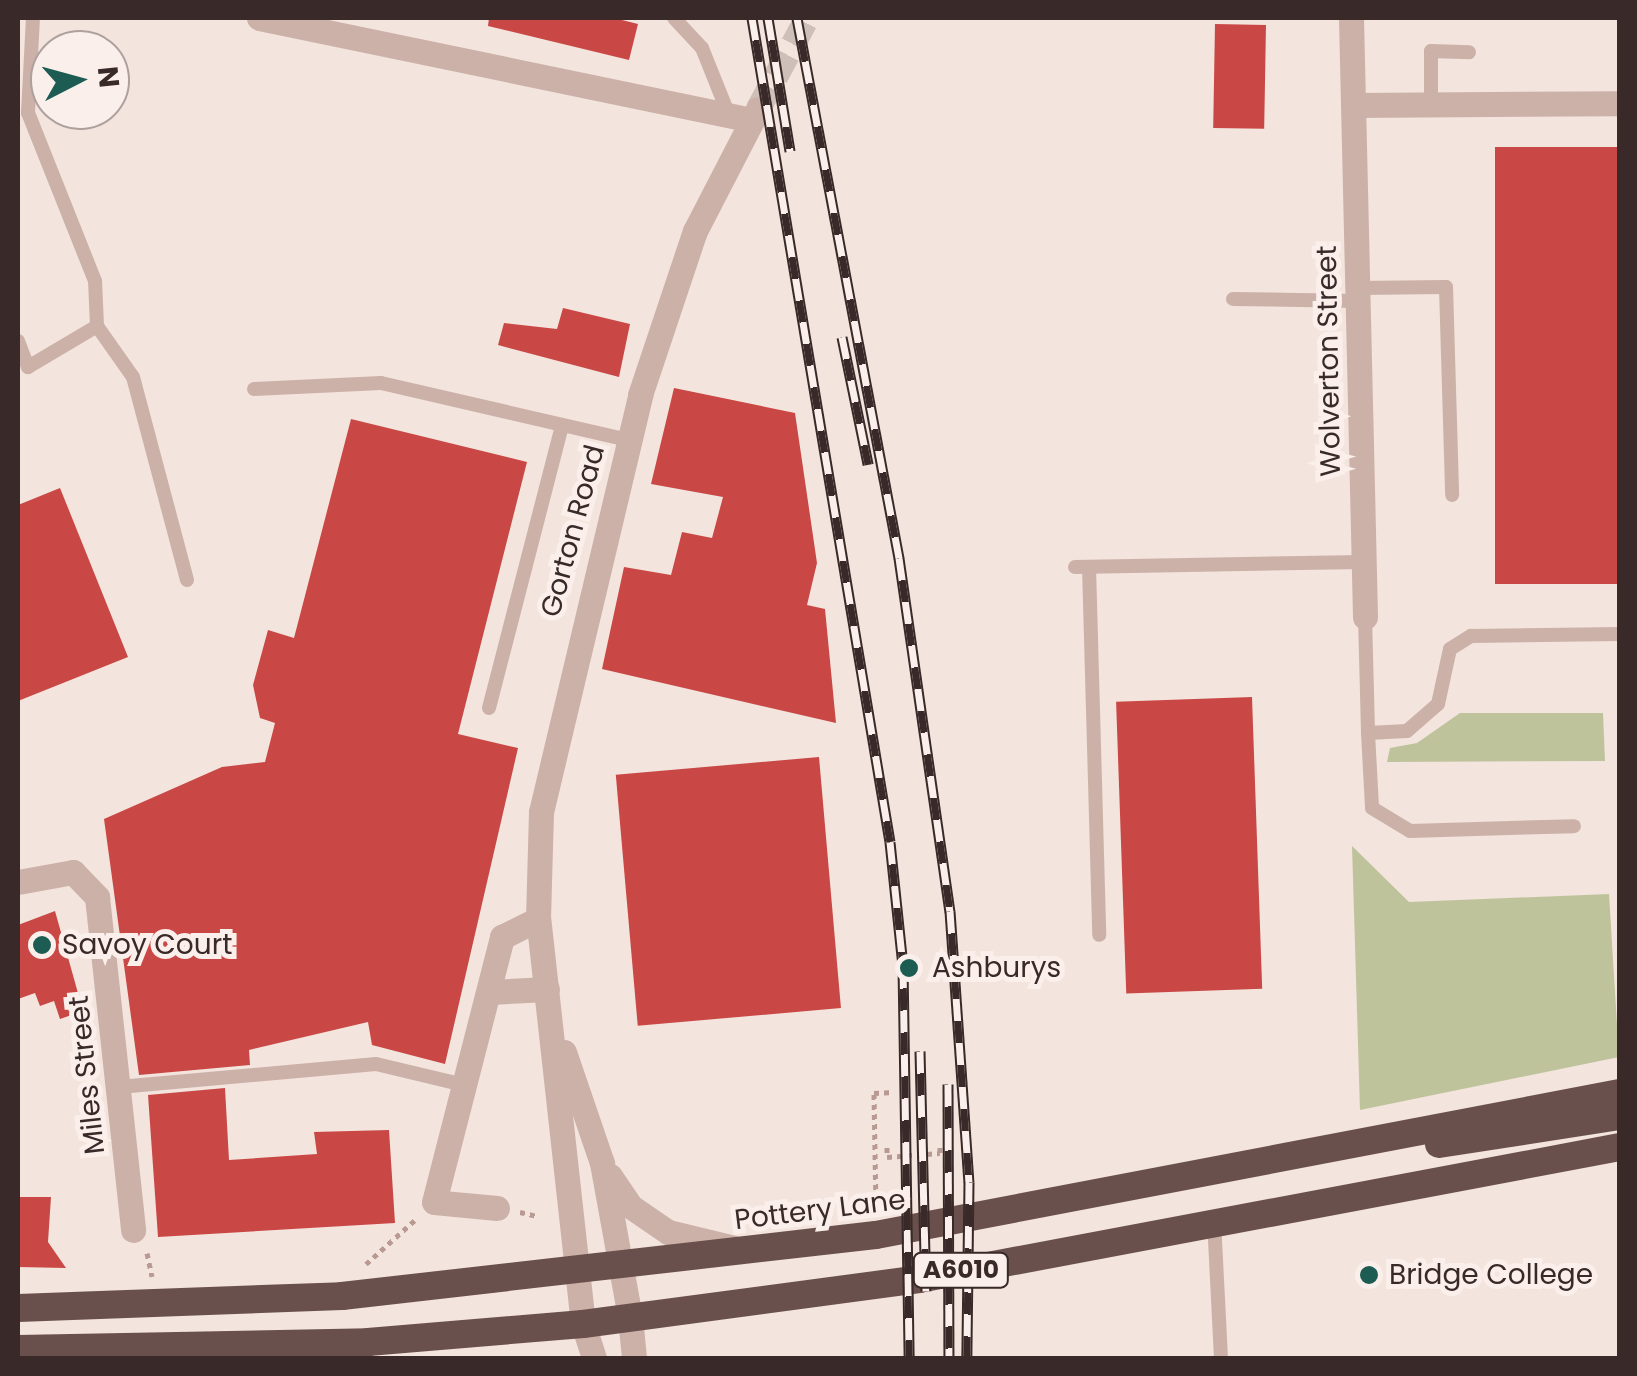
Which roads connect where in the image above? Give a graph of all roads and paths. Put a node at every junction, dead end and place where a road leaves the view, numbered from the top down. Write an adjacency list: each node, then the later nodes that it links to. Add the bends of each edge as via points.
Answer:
1 (33, 18): 13 (lane, via 28,113 95,280)
2 (258, 18): 5 (street)
3 (674, 18): 10 (lane)
4 (1351, 18): 9 (street, Wolverton Street)
5 (326, 23): 10 (street)
6 (1469, 52): 8 (lane, via 1431,52)
7 (1620, 103): 8 (street)
8 (1431, 104): 9 (street)
9 (1353, 105): 11 (street, Wolverton Street)
10 (746, 114): 17 (street, Gorton Road, via 695,231)
11 (1357, 294): 12 (lane); 18 (lane, via 1446,287); 19 (street, Wolverton Street)
12 (1234, 299)
13 (97, 326): 14 (lane, via 28,366); 20 (lane, via 132,377)
14 (18, 341)
15 (254, 389): 16 (lane, via 381,383)
16 (562, 425): 17 (lane); 23 (lane)
17 (628, 440): 27 (street, Gorton Road, via 542,812)
18 (1452, 495)
19 (1363, 562): 21 (street, Wolverton Street); 28 (lane, via 1082,567)
20 (186, 580)
21 (1365, 617): 24 (lane)
22 (1620, 634): 24 (lane, via 1471,636 1450,650 1438,704 1406,731)
23 (489, 708)
24 (1368, 732): 25 (lane, via 1372,808 1410,830)
25 (1574, 826)
26 (18, 882): 32 (street, Miles Street, via 73,872 94,890)
27 (538, 918): 29 (street, Gorton Road); 30 (street, via 502,937)
28 (1099, 935)
29 (546, 989): 30 (street); 39 (street, Gorton Road); 48 (street, Gorton Road)
30 (488, 992): 31 (street)
31 (464, 1084): 32 (lane, via 376,1064); 42 (street)
32 (118, 1087): 45 (street, Miles Street)
33 (894, 1092): 41 (path, via 874,1093)
34 (1620, 1093): 40 (highway, Pottery Lane / A6010)
35 (1620, 1116): 40 (highway)
36 (940, 1144): 37 (path, via 940,1153 887,1157)
37 (887, 1147)
38 (1620, 1147): 44 (highway, A6010)
39 (602, 1163): 46 (street, via 630,1206 668,1232); 47 (street, Gorton Road)
40 (1259, 1168): 46 (highway, Pottery Lane / A6010, via 995,1219)
41 (876, 1200)
42 (434, 1202): 43 (street); 49 (path, via 364,1266)
43 (497, 1208)
44 (1214, 1219): 51 (highway, A6010, via 919,1279); 56 (lane)
45 (133, 1230)
46 (748, 1252): 47 (highway, Pottery Lane / A6010)
47 (622, 1268): 48 (highway, Pottery Lane / A6010); 51 (street, Gorton Road)
48 (574, 1272): 49 (highway, Pottery Lane / A6010); 52 (street, Gorton Road)
49 (365, 1294): 50 (highway, Pottery Lane / A6010)
50 (18, 1308)
51 (630, 1317): 52 (highway, A6010); 55 (street, Gorton Road)
52 (583, 1324): 53 (highway, A6010, via 368,1342); 54 (street, Gorton Road)
53 (18, 1349)
54 (594, 1358)
55 (634, 1358)
56 (1221, 1358)

